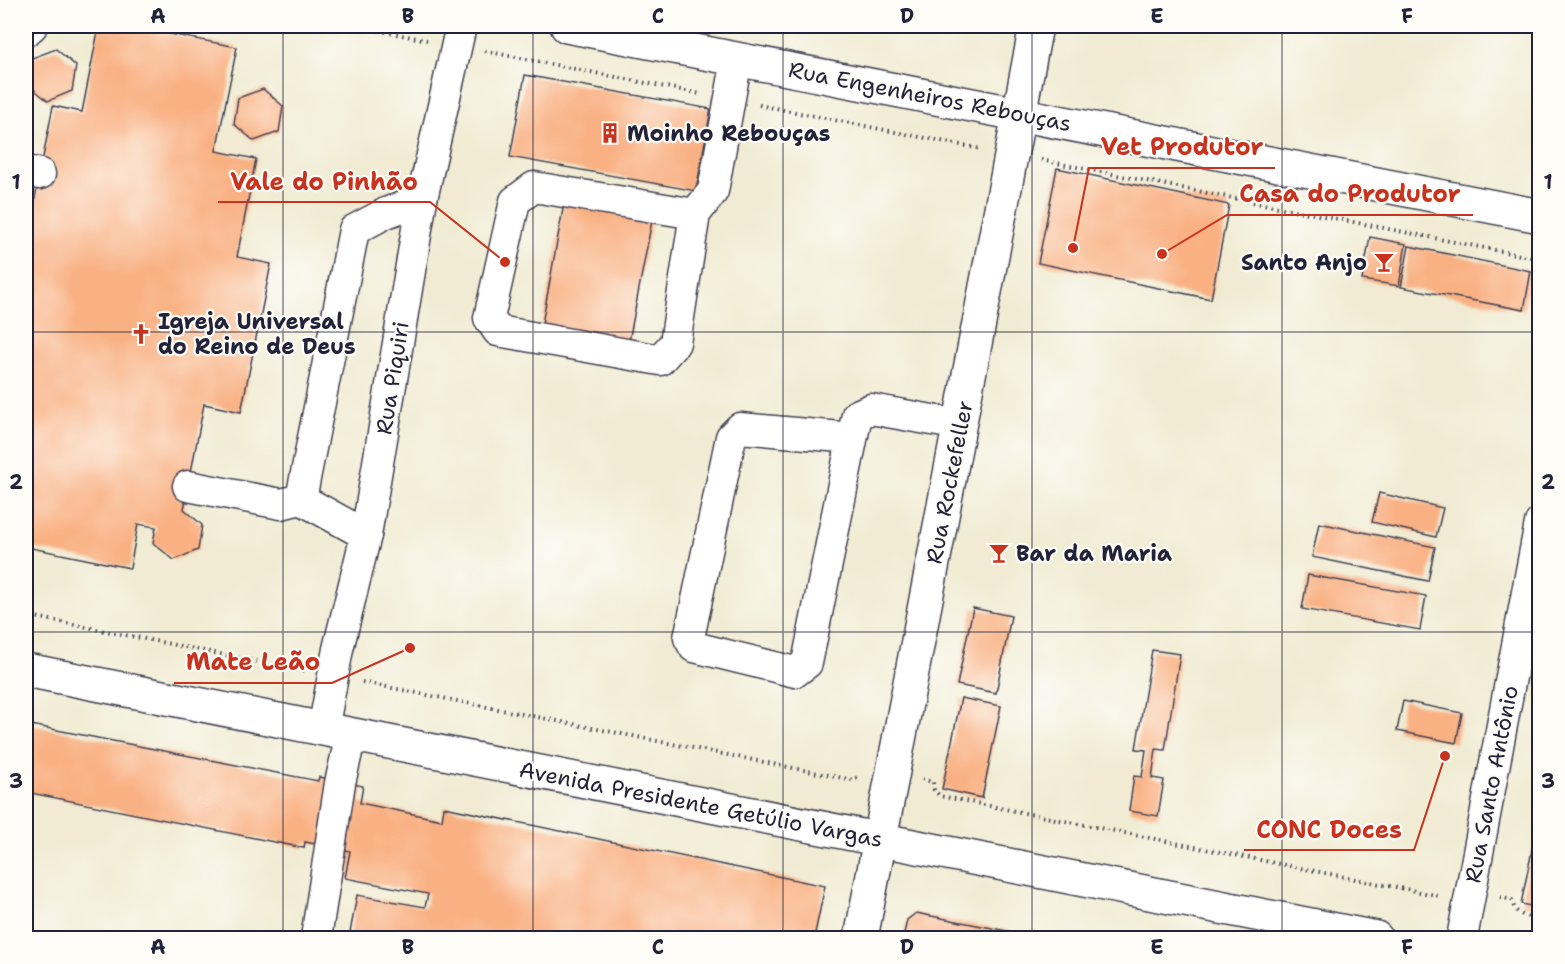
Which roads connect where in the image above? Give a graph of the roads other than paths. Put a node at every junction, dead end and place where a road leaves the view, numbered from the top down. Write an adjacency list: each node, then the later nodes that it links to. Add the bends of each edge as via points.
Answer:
1 (32, 26): 5 (street)
2 (460, 26): 8 (street, Rua Piquiri)
3 (567, 26): 6 (main road, Rua Engenheiros Rebouças)
4 (1036, 26): 7 (main road, Rua Rockefeller)
5 (26, 31)
6 (737, 59): 7 (main road, Rua Engenheiros Rebouças); 9 (street, via 713,191)
7 (1019, 114): 10 (main road, Rua Engenheiros Rebouças); 11 (main road, Rua Rockefeller)
8 (422, 200): 14 (street, via 354,230); 16 (street, Rua Piquiri)
9 (695, 214): 9 (street, via 675,343 660,360 498,331 489,318 515,201 534,187)
10 (1539, 216)
11 (960, 425): 12 (street, via 871,409 857,415); 19 (main road, Rua Rockefeller)
12 (852, 438): 12 (street, via 807,663 795,672 694,647 689,638 731,437 740,428)
13 (188, 486): 14 (street, via 281,504)
14 (301, 499): 16 (street)
15 (1539, 524): 23 (street, Rua Santo Antônio)
16 (366, 535): 18 (street, Rua Piquiri, via 338,649)
17 (26, 670): 18 (main road, Avenida Presidente Getúlio Vargas)
18 (337, 732): 19 (main road, Avenida Presidente Getúlio Vargas); 20 (street, Rua Piquiri, via 340,783)
19 (880, 840): 21 (main road, Rua Rockefeller); 22 (main road, Avenida Presidente Getúlio Vargas)
20 (316, 939)
21 (861, 939)
22 (1376, 939)
23 (1462, 939)

